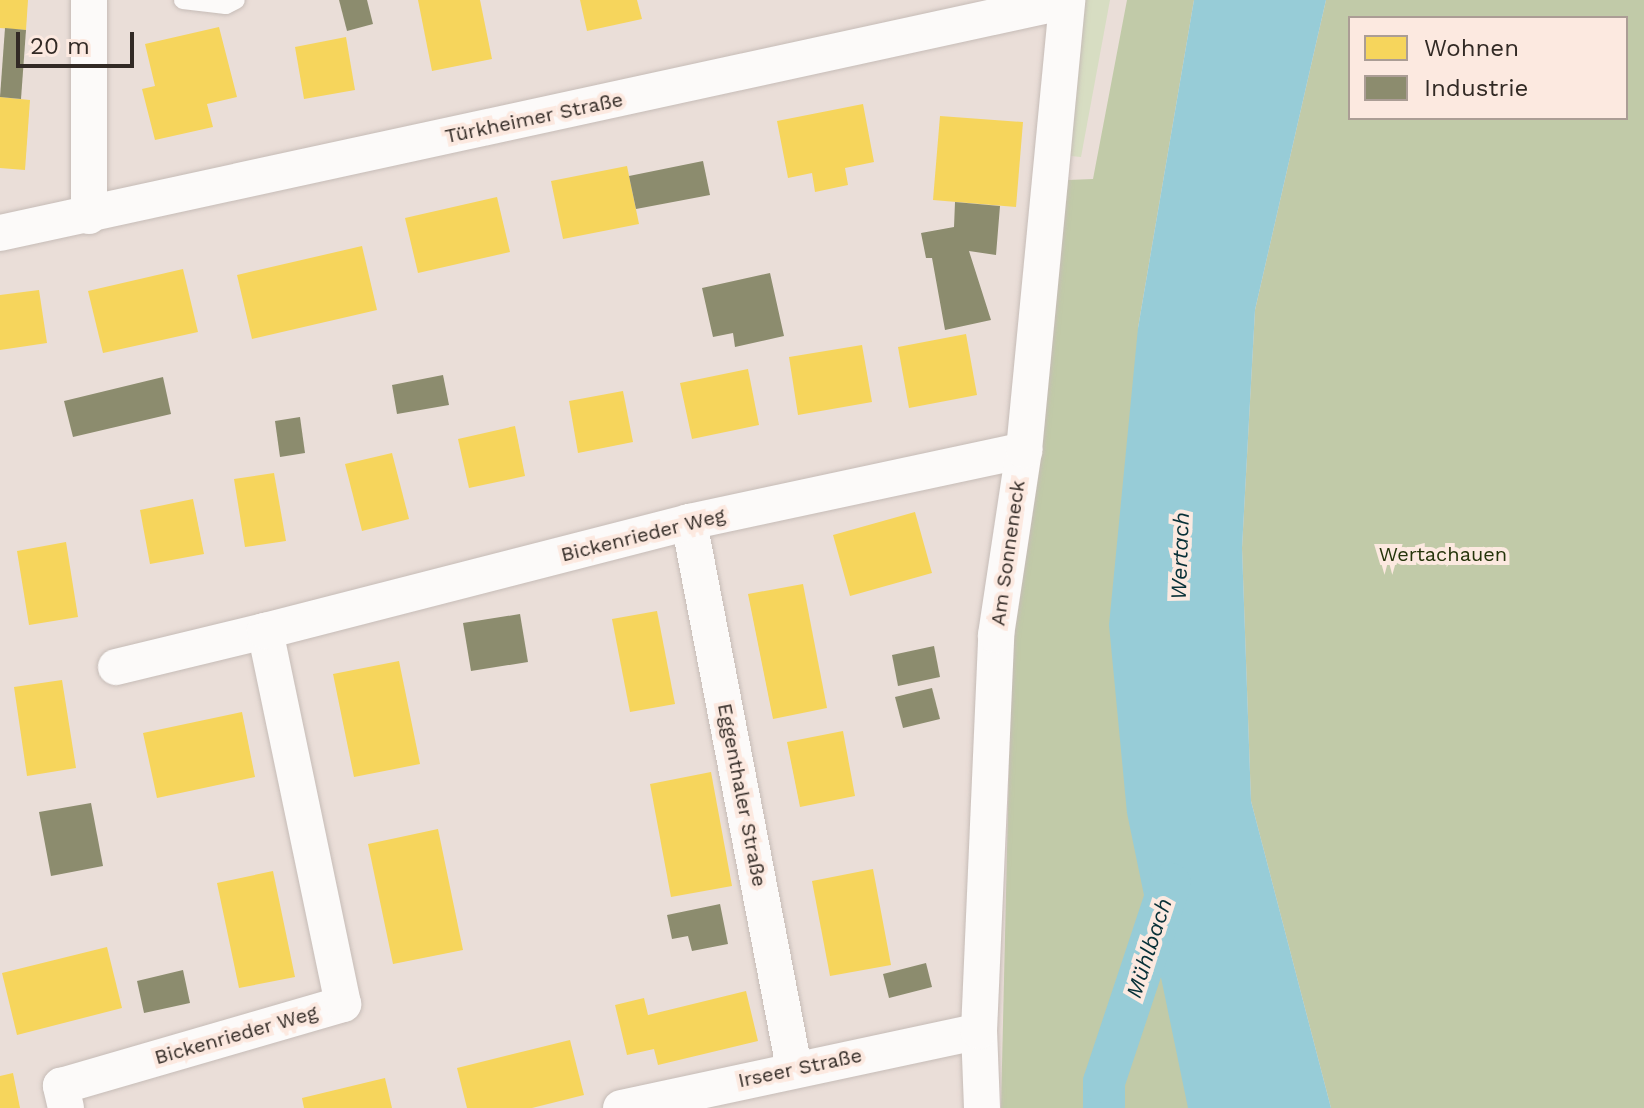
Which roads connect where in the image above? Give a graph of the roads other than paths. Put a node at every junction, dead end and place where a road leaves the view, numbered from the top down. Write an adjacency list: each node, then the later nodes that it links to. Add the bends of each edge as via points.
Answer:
1 (89, 0): 5 (street)
2 (183, 0): 3 (lane, via 226,5)
3 (236, 0)
4 (1067, 0): 5 (street, Türkheimer Straße); 7 (street, Am Sonneneck)
5 (89, 216): 6 (street, Türkheimer Straße)
6 (0, 233)
7 (1024, 450): 8 (street, Bickenrieder Weg); 11 (street, Am Sonneneck, via 996,635)
8 (689, 522): 9 (street, Bickenrieder Weg); 12 (street, Eggenthaler Straße)
9 (265, 631): 10 (street, Bickenrieder Weg); 13 (street, Bickenrieder Weg, via 343,1004 61,1086)
10 (116, 667)
11 (979, 1031): 12 (street, Irseer Straße); 15 (street, Am Sonneneck)
12 (794, 1068): 14 (street, Irseer Straße)
13 (66, 1108)
14 (621, 1108)
15 (982, 1108)

